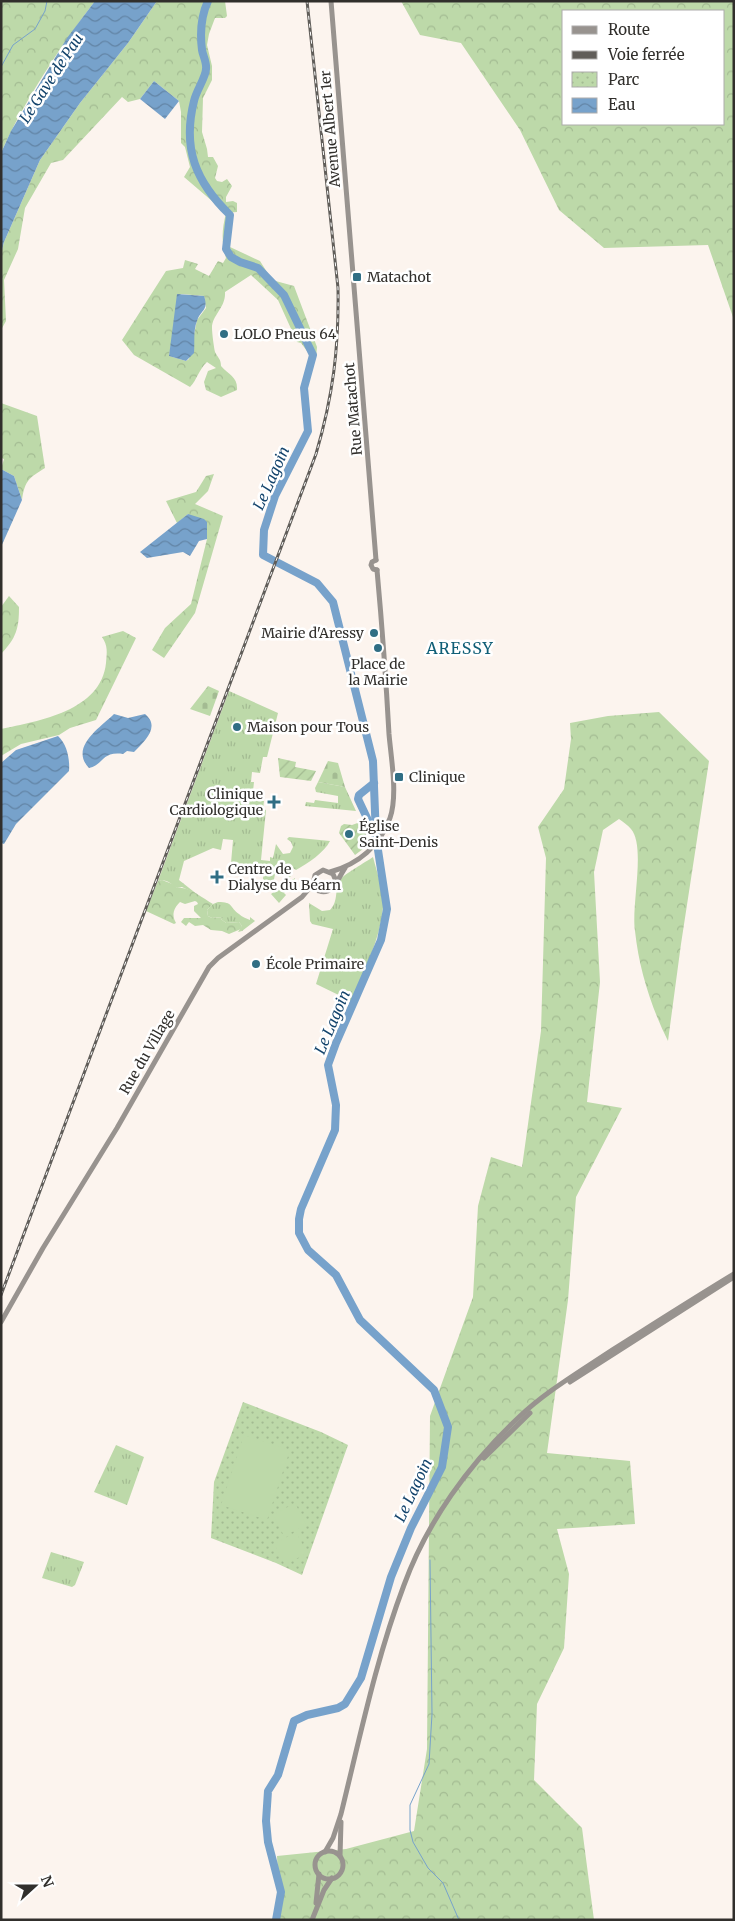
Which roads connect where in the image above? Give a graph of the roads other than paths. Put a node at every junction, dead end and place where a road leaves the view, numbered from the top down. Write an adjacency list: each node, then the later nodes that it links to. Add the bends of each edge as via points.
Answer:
1 (331, 1): 2 (main road, Avenue Albert 1er)
2 (352, 255): 3 (main road, Rue Matachot, via 376,560 371,565 377,570 393,790 390,818 380,838)
3 (346, 868): 4 (main road); 5 (main road)
4 (330, 872): 5 (main road); 6 (main road, via 319,871)
5 (336, 881): 7 (main road, via 328,892)
6 (313, 884): 7 (main road); 8 (main road, Rue du Village)
7 (318, 891): 8 (main road, Rue du Village)
8 (302, 896): 10 (main road, Rue du Village, via 209,967)
9 (734, 1276): 11 (main road, via 567,1384 504,1437 451,1496 417,1555 384,1639)
10 (1, 1322)
11 (341, 1814): 12 (main road); 13 (main road)
12 (324, 1852): 13 (main road, via 333,1851); 14 (main road, via 316,1860)
13 (340, 1856): 15 (main road, via 342,1870)
14 (319, 1874): 15 (main road); 16 (main road)
15 (332, 1878): 16 (main road)
16 (312, 1918)

